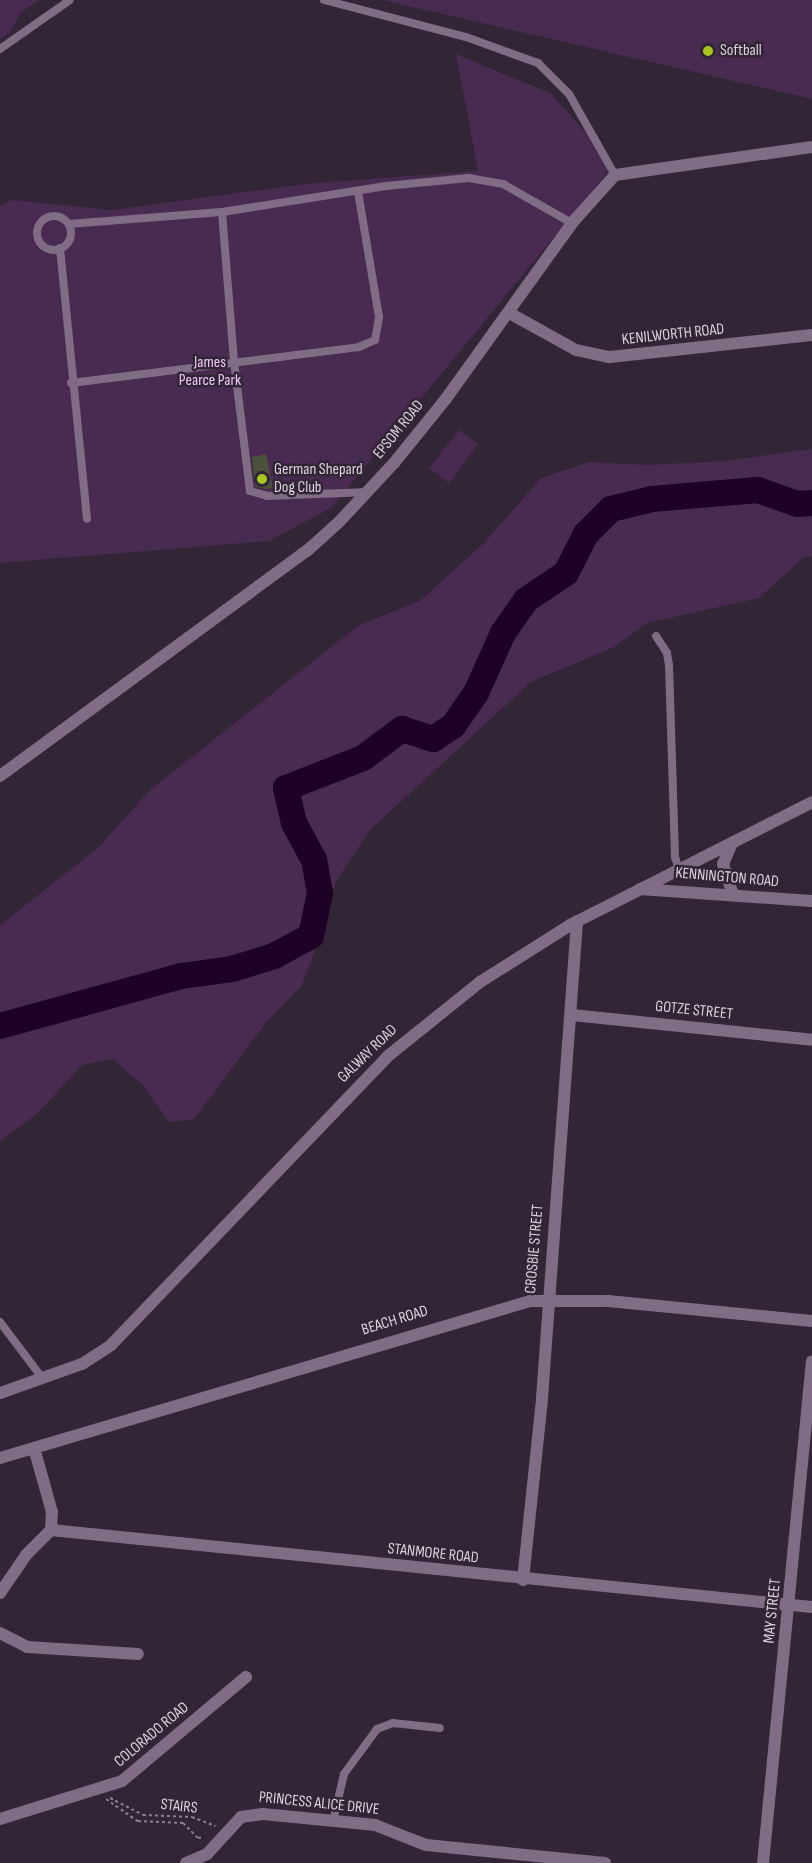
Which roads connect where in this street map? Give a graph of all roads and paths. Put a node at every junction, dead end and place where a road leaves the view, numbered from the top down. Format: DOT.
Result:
graph roads {
  1 [pos="70,0"];
  2 [pos="324,0"];
  3 [pos="0,49"];
  4 [pos="812,147"];
  5 [pos="615,175"];
  6 [pos="358,192"];
  7 [pos="222,212"];
  8 [pos="572,223"];
  9 [pos="69,224"];
  10 [pos="60,248"];
  11 [pos="511,314"];
  12 [pos="812,335"];
  13 [pos="234,362"];
  14 [pos="71,383"];
  15 [pos="368,492"];
  16 [pos="87,519"];
  17 [pos="656,636"];
  18 [pos="0,776"];
  19 [pos="812,802"];
  20 [pos="733,842"];
  21 [pos="679,870"];
  22 [pos="640,889"];
  23 [pos="733,895"];
  24 [pos="812,902"];
  25 [pos="577,921"];
  26 [pos="572,1015"];
  27 [pos="812,1040"];
  28 [pos="547,1299"];
  29 [pos="812,1321"];
  30 [pos="0,1322"];
  31 [pos="812,1361"];
  32 [pos="44,1378"];
  33 [pos="0,1393"];
  34 [pos="34,1448"];
  35 [pos="0,1458"];
  36 [pos="51,1530"];
  37 [pos="523,1580"];
  38 [pos="0,1593"];
  39 [pos="791,1605"];
  40 [pos="812,1607"];
  41 [pos="0,1634"];
  42 [pos="138,1654"];
  43 [pos="246,1677"];
  44 [pos="440,1728"];
  45 [pos="96,1791"];
  46 [pos="0,1819"];
  47 [pos="333,1821"];
  48 [pos="224,1833"];
  49 [pos="186,1863"];
  50 [pos="605,1863"];
  51 [pos="763,1863"];
  1 -- 3 [label="lane"];
  2 -- 5 [label="lane"];
  4 -- 5 [label="street"];
  5 -- 8 [label="street, EPSOM ROAD"];
  6 -- 7 [label="lane"];
  6 -- 8 [label="lane"];
  6 -- 13 [label="lane"];
  7 -- 9 [label="lane"];
  7 -- 13 [label="lane"];
  8 -- 11 [label="street, EPSOM ROAD"];
  9 -- 10 [label="lane"];
  9 -- 10 [label="lane"];
  10 -- 14 [label="lane"];
  11 -- 12 [label="street, KENILWORTH ROAD"];
  11 -- 15 [label="street, EPSOM ROAD"];
  13 -- 14 [label="lane"];
  13 -- 15 [label="lane"];
  14 -- 16 [label="lane"];
  15 -- 18 [label="street, EPSOM ROAD"];
  17 -- 21 [label="lane"];
  19 -- 20 [label="street, GALWAY ROAD"];
  20 -- 21 [label="street, GALWAY ROAD"];
  20 -- 23 [label="street"];
  21 -- 22 [label="street, GALWAY ROAD"];
  22 -- 23 [label="street, KENNINGTON ROAD"];
  22 -- 25 [label="street, GALWAY ROAD"];
  23 -- 24 [label="street, KENNINGTON ROAD"];
  25 -- 26 [label="street, CROSBIE STREET"];
  25 -- 32 [label="street, GALWAY ROAD"];
  26 -- 27 [label="street, GOTZE STREET"];
  26 -- 28 [label="street, CROSBIE STREET"];
  28 -- 29 [label="street, BEACH ROAD"];
  28 -- 34 [label="street, BEACH ROAD"];
  28 -- 37 [label="street, CROSBIE STREET"];
  30 -- 32 [label="lane"];
  31 -- 39 [label="street, MAY STREET"];
  32 -- 33 [label="street, GALWAY ROAD"];
  34 -- 35 [label="street, BEACH ROAD"];
  34 -- 36 [label="street"];
  36 -- 37 [label="street, STANMORE ROAD"];
  36 -- 38 [label="street"];
  37 -- 39 [label="street, STANMORE ROAD"];
  39 -- 40 [label="street, STANMORE ROAD"];
  39 -- 51 [label="street, MAY STREET"];
  41 -- 42 [label="street"];
  43 -- 45 [label="street, COLORADO ROAD"];
  44 -- 47 [label="lane"];
  45 -- 46 [label="street, COLORADO ROAD"];
  45 -- 48 [label="path, STAIRS"];
  45 -- 48 [label="path"];
  47 -- 48 [label="street, PRINCESS ALICE DRIVE"];
  47 -- 50 [label="street, PRINCESS ALICE DRIVE"];
  48 -- 49 [label="street, PRINCESS ALICE DRIVE"];
}
